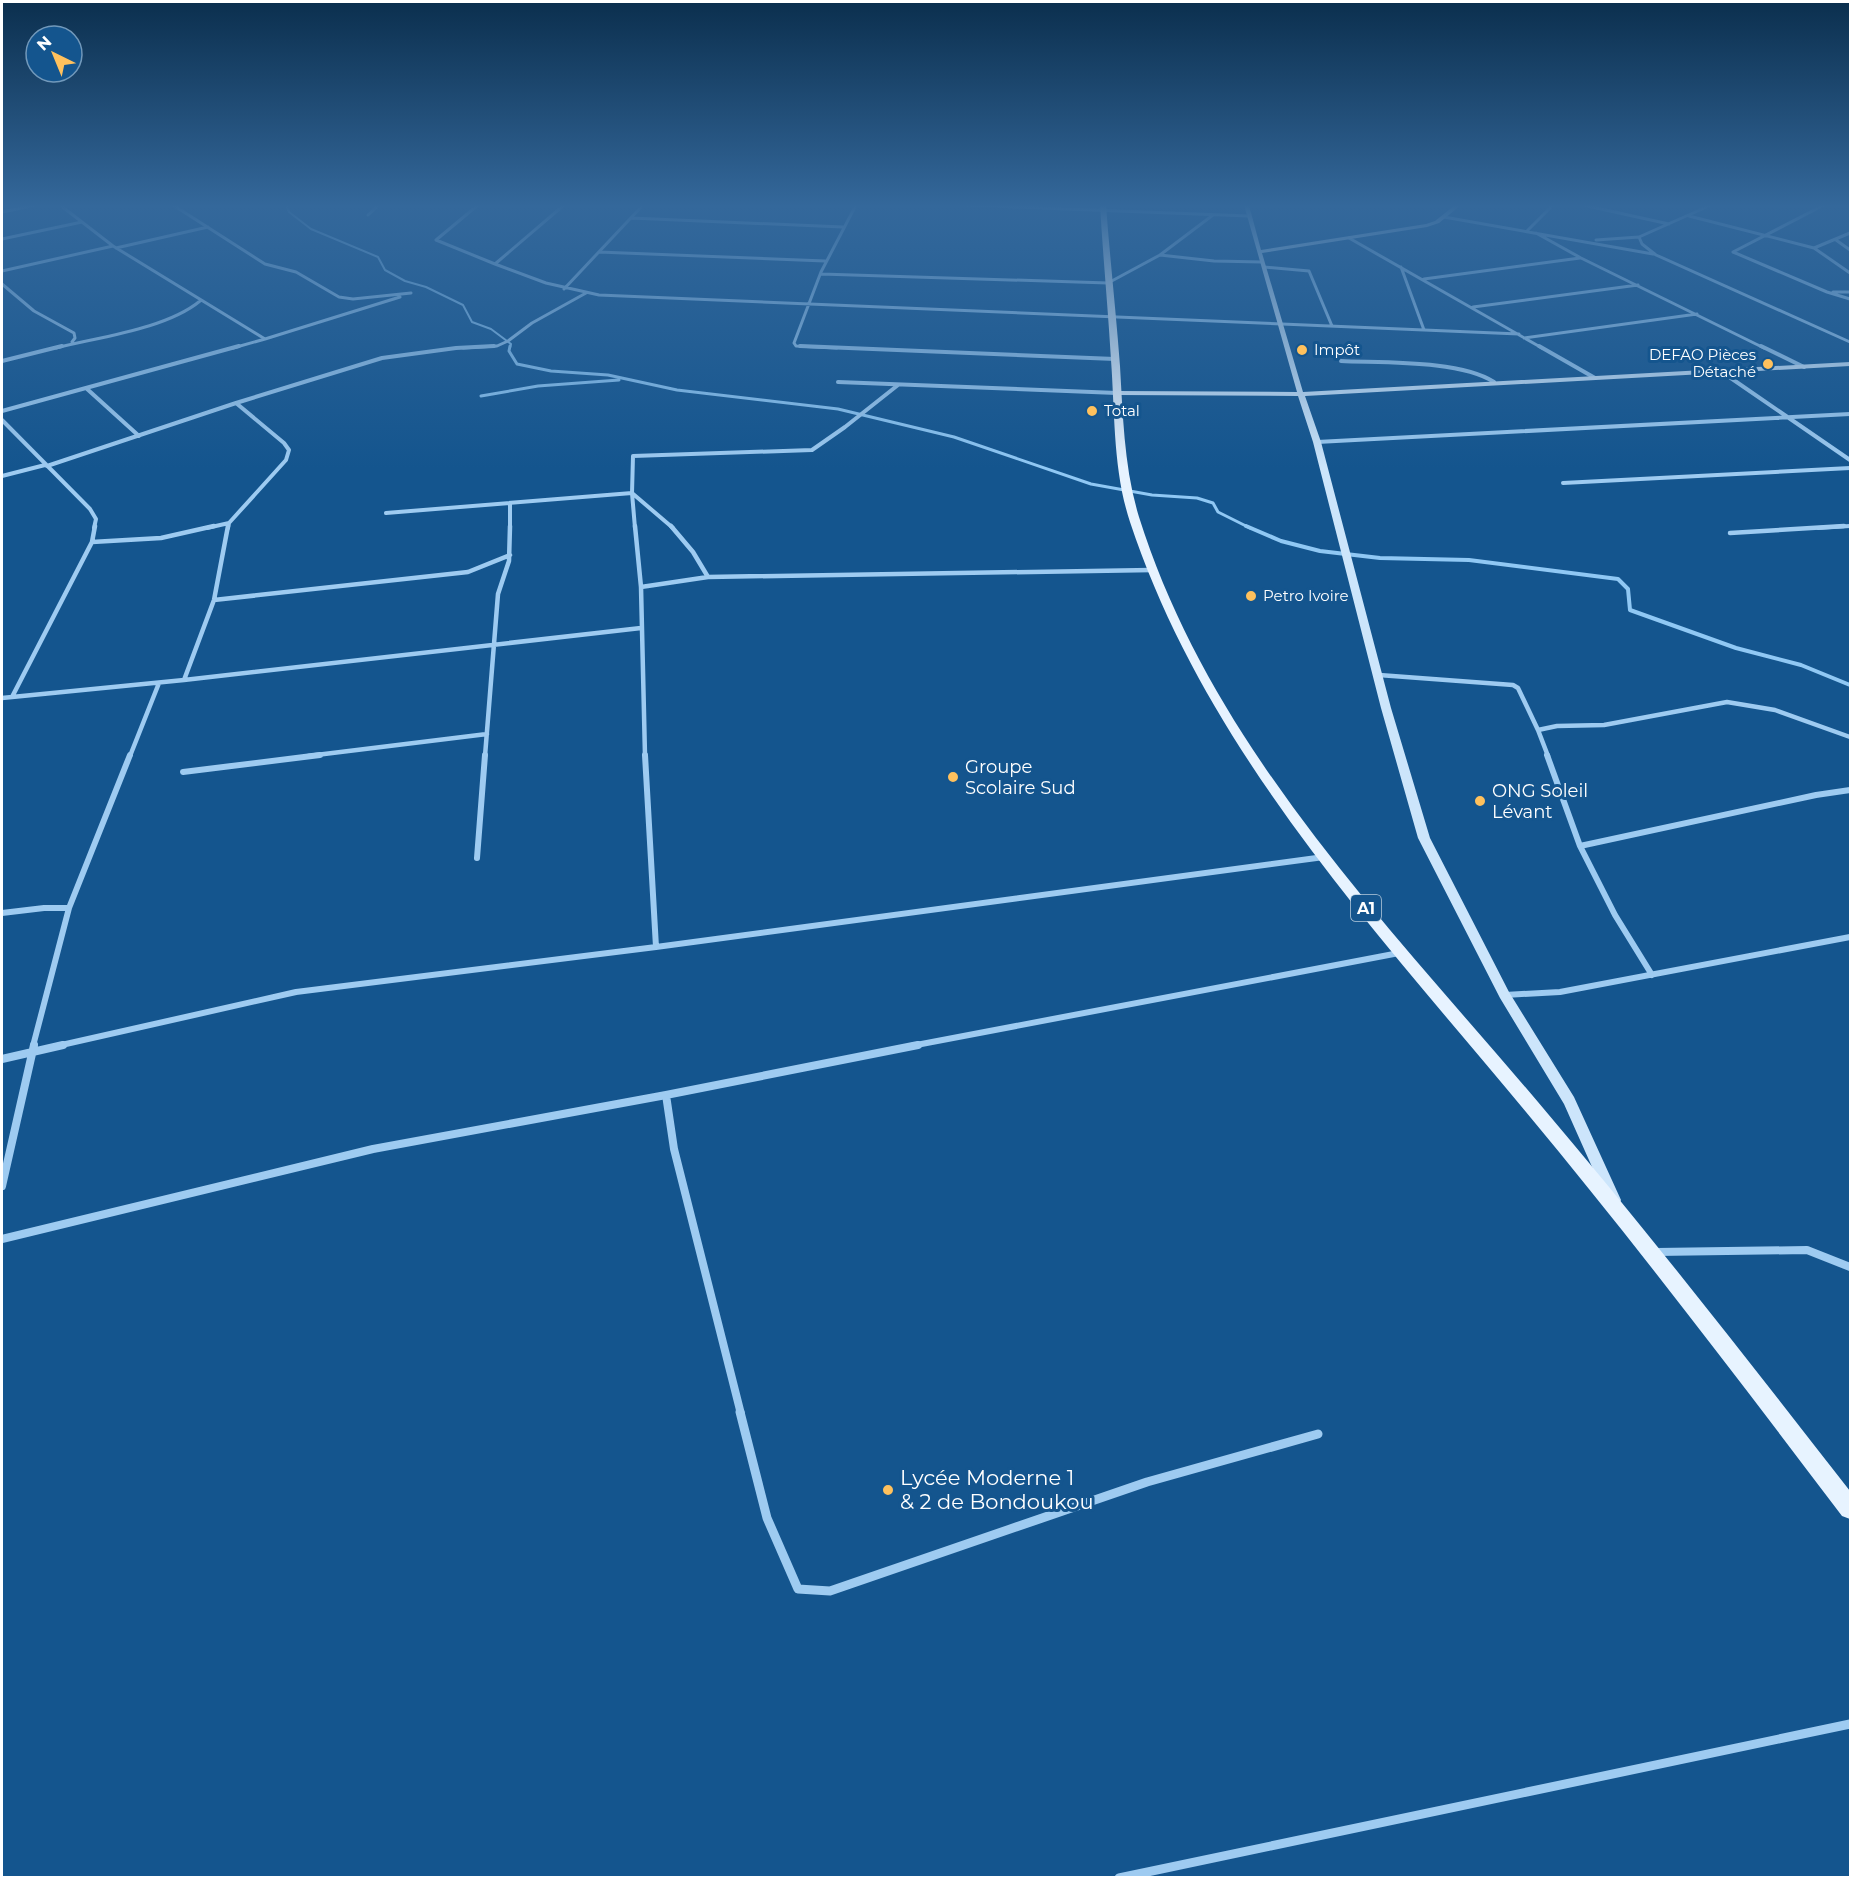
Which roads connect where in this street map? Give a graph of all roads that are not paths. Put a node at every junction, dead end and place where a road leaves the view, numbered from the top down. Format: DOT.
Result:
graph roads {
  1 [pos="12,293"];
  2 [pos="187,293"];
  3 [pos="332,293"];
  4 [pos="586,293"];
  5 [pos="811,293"];
  6 [pos="1109,293"];
  7 [pos="1272,293"];
  8 [pos="1318,293"];
  9 [pos="1410,293"];
  10 [pos="1446,293"];
  11 [pos="1581,293"];
  12 [pos="1655,293"];
  13 [pos="1740,293"];
  14 [pos="1829,293"];
  15 [pos="1851,299"];
  16 [pos="200,301"];
  17 [pos="805,305"];
  18 [pos="1473,307"];
  19 [pos="1698,314"];
  20 [pos="1111,317"];
  21 [pos="1281,325"];
  22 [pos="1332,326"];
  23 [pos="1424,330"];
  24 [pos="1519,334"];
  25 [pos="1524,338"];
  26 [pos="265,339"];
  27 [pos="72,342"];
  28 [pos="1851,342"];
  29 [pos="1115,359"];
  30 [pos="2,361"];
  31 [pos="1341,361"];
  32 [pos="1851,364"];
  33 [pos="1804,367"];
  34 [pos="1722,372"];
  35 [pos="1595,378"];
  36 [pos="838,382"];
  37 [pos="1494,382"];
  38 [pos="898,385"];
  39 [pos="86,388"];
  40 [pos="1117,393"];
  41 [pos="1300,394"];
  42 [pos="236,403"];
  43 [pos="2,411"];
  44 [pos="1851,414"];
  45 [pos="1790,418"];
  46 [pos="2,420"];
  47 [pos="139,436"];
  48 [pos="1317,442"];
  49 [pos="1851,460"];
  50 [pos="46,465"];
  51 [pos="1851,468"];
  52 [pos="2,476"];
  53 [pos="1563,483"];
  54 [pos="632,493"];
  55 [pos="510,503"];
  56 [pos="386,513"];
  57 [pos="229,523"];
  58 [pos="1851,526"];
  59 [pos="1730,533"];
  60 [pos="92,542"];
  61 [pos="510,555"];
  62 [pos="1152,570"];
  63 [pos="708,577"];
  64 [pos="640,587"];
  65 [pos="214,600"];
  66 [pos="641,628"];
  67 [pos="495,645"];
  68 [pos="1379,675"];
  69 [pos="184,680"];
  70 [pos="159,683"];
  71 [pos="12,697"];
  72 [pos="2,698"];
  73 [pos="1538,730"];
  74 [pos="487,734"];
  75 [pos="1851,737"];
  76 [pos="183,772"];
  77 [pos="1851,790"];
  78 [pos="1580,846"];
  79 [pos="1324,857"];
  80 [pos="477,858"];
  81 [pos="69,908"];
  82 [pos="2,913"];
  83 [pos="1851,937"];
  84 [pos="656,947"];
  85 [pos="1403,952"];
  86 [pos="1652,975"];
  87 [pos="1504,995"];
  88 [pos="32,1052"];
  89 [pos="2,1059"];
  90 [pos="666,1095"];
  91 [pos="2,1186"];
  92 [pos="1619,1211"];
  93 [pos="2,1239"];
  94 [pos="1653,1252"];
  95 [pos="1851,1267"];
  96 [pos="1318,1434"];
  97 [pos="1851,1508"];
  98 [pos="1851,1724"];
  99 [pos="1119,1878"];
  1 -- 27 [label="street"];
  2 -- 16 [label="street"];
  3 -- 26 [label="street"];
  4 -- 17 [label="street"];
  4 -- 42 [label="street"];
  5 -- 17 [label="street"];
  6 -- 20 [label="main road, A1"];
  7 -- 21 [label="street"];
  8 -- 22 [label="street"];
  9 -- 23 [label="street"];
  10 -- 18 [label="street"];
  11 -- 18 [label="street"];
  12 -- 19 [label="street"];
  13 -- 28 [label="street"];
  14 -- 15 [label="street"];
  16 -- 26 [label="street"];
  16 -- 27 [label="street"];
  17 -- 20 [label="street"];
  17 -- 29 [label="street"];
  18 -- 24 [label="street"];
  19 -- 25 [label="street"];
  19 -- 33 [label="street"];
  20 -- 21 [label="street"];
  20 -- 29 [label="main road, A1"];
  21 -- 22 [label="street"];
  21 -- 41 [label="street"];
  22 -- 23 [label="street"];
  23 -- 24 [label="street"];
  24 -- 25 [label="street"];
  25 -- 35 [label="street"];
  26 -- 39 [label="street"];
  27 -- 30 [label="street"];
  29 -- 40 [label="main road, A1"];
  31 -- 37 [label="street"];
  32 -- 33 [label="street"];
  33 -- 34 [label="street"];
  34 -- 35 [label="street"];
  34 -- 45 [label="street"];
  35 -- 37 [label="street"];
  36 -- 38 [label="street"];
  37 -- 41 [label="street"];
  38 -- 40 [label="street"];
  38 -- 54 [label="street"];
  39 -- 43 [label="street"];
  39 -- 47 [label="street"];
  40 -- 41 [label="street"];
  40 -- 62 [label="main road, A1"];
  41 -- 48 [label="street"];
  42 -- 47 [label="street"];
  42 -- 57 [label="street"];
  44 -- 45 [label="street"];
  45 -- 48 [label="street"];
  45 -- 49 [label="street"];
  46 -- 50 [label="street"];
  47 -- 50 [label="street"];
  48 -- 68 [label="street"];
  50 -- 52 [label="street"];
  50 -- 60 [label="street"];
  51 -- 53 [label="street"];
  54 -- 55 [label="street"];
  54 -- 63 [label="street"];
  54 -- 64 [label="street"];
  55 -- 56 [label="street"];
  55 -- 61 [label="street"];
  57 -- 60 [label="street"];
  57 -- 65 [label="street"];
  58 -- 59 [label="street"];
  60 -- 71 [label="street"];
  61 -- 65 [label="street"];
  61 -- 67 [label="street"];
  62 -- 63 [label="street"];
  62 -- 79 [label="main road, A1"];
  63 -- 64 [label="street"];
  64 -- 66 [label="street"];
  65 -- 69 [label="street"];
  66 -- 67 [label="street"];
  66 -- 84 [label="street"];
  67 -- 69 [label="street"];
  67 -- 74 [label="street"];
  68 -- 73 [label="street"];
  68 -- 87 [label="street"];
  69 -- 70 [label="street"];
  70 -- 71 [label="street"];
  70 -- 81 [label="street"];
  71 -- 72 [label="street"];
  73 -- 75 [label="street"];
  73 -- 78 [label="street"];
  74 -- 76 [label="street"];
  74 -- 80 [label="street"];
  77 -- 78 [label="street"];
  78 -- 86 [label="street"];
  79 -- 84 [label="street"];
  79 -- 85 [label="main road, A1"];
  81 -- 82 [label="street"];
  81 -- 88 [label="street"];
  83 -- 86 [label="street"];
  84 -- 88 [label="street"];
  85 -- 90 [label="street"];
  85 -- 92 [label="main road, A1"];
  86 -- 87 [label="street"];
  87 -- 92 [label="street"];
  88 -- 89 [label="street"];
  88 -- 91 [label="street"];
  90 -- 93 [label="street"];
  90 -- 96 [label="street"];
  92 -- 94 [label="main road, A1"];
  94 -- 95 [label="street"];
  94 -- 97 [label="main road, A1"];
  98 -- 99 [label="street"];
}
